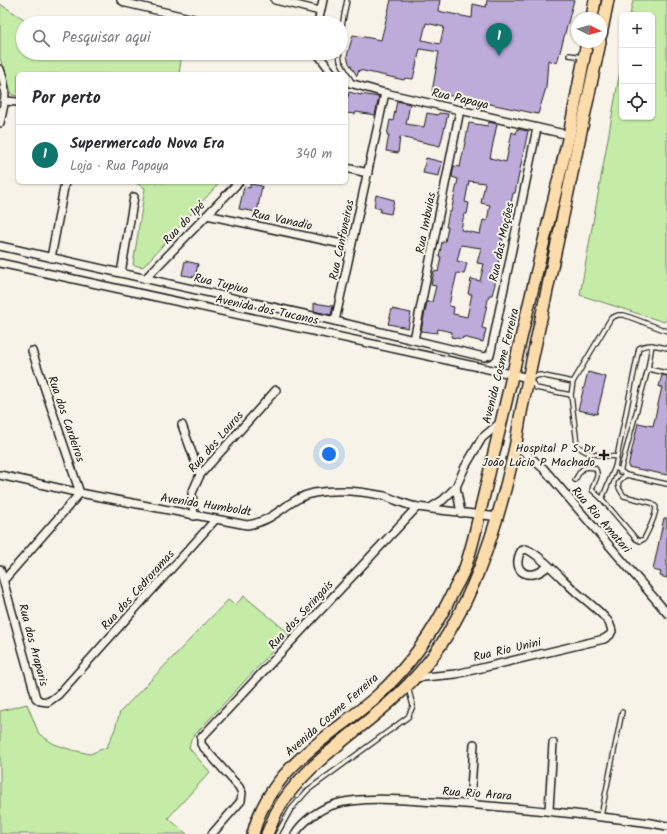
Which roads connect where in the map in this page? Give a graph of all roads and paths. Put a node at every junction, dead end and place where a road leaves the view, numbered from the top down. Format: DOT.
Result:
graph roads {
  1 [pos="121,0"];
  2 [pos="275,0"];
  3 [pos="323,0"];
  4 [pos="347,0"];
  5 [pos="596,0"];
  6 [pos="608,0"];
  7 [pos="320,11"];
  8 [pos="593,12"];
  9 [pos="606,12"];
  10 [pos="181,16"];
  11 [pos="319,16"];
  12 [pos="344,16"];
  13 [pos="586,48"];
  14 [pos="599,48"];
  15 [pos="569,56"];
  16 [pos="584,58"];
  17 [pos="322,60"];
  18 [pos="340,60"];
  19 [pos="0,69"];
  20 [pos="331,72"];
  21 [pos="346,72"];
  22 [pos="348,75"];
  23 [pos="348,83"];
  24 [pos="354,85"];
  25 [pos="384,93"];
  26 [pos="5,101"];
  27 [pos="16,102"];
  28 [pos="460,110"];
  29 [pos="0,123"];
  30 [pos="537,128"];
  31 [pos="569,135"];
  32 [pos="348,168"];
  33 [pos="368,173"];
  34 [pos="65,184"];
  35 [pos="237,184"];
  36 [pos="134,197"];
  37 [pos="207,215"];
  38 [pos="0,246"];
  39 [pos="351,246"];
  40 [pos="50,258"];
  41 [pos="0,263"];
  42 [pos="121,273"];
  43 [pos="145,279"];
  44 [pos="335,321"];
  45 [pos="667,331"];
  46 [pos="414,340"];
  47 [pos="652,345"];
  48 [pos="667,348"];
  49 [pos="32,351"];
  50 [pos="484,357"];
  51 [pos="648,368"];
  52 [pos="667,373"];
  53 [pos="513,374"];
  54 [pos="529,378"];
  55 [pos="573,382"];
  56 [pos="276,390"];
  57 [pos="570,396"];
  58 [pos="501,422"];
  59 [pos="182,425"];
  60 [pos="515,444"];
  61 [pos="617,457"];
  62 [pos="615,466"];
  63 [pos="620,472"];
  64 [pos="0,475"];
  65 [pos="626,475"];
  66 [pos="200,476"];
  67 [pos="575,480"];
  68 [pos="667,484"];
  69 [pos="456,487"];
  70 [pos="80,493"];
  71 [pos="602,499"];
  72 [pos="417,507"];
  73 [pos="430,508"];
  74 [pos="461,513"];
  75 [pos="479,514"];
  76 [pos="194,516"];
  77 [pos="497,517"];
  78 [pos="215,520"];
  79 [pos="548,566"];
  80 [pos="0,569"];
  81 [pos="4,580"];
  82 [pos="667,613"];
  83 [pos="76,674"];
  84 [pos="411,681"];
  85 [pos="622,712"];
  86 [pos="553,743"];
  87 [pos="474,744"];
  88 [pos="470,804"];
  89 [pos="549,810"];
  90 [pos="601,816"];
  91 [pos="667,826"];
  92 [pos="212,834"];
  93 [pos="253,834"];
  94 [pos="268,834"];
  95 [pos="277,834"];
  96 [pos="295,834"];
  1 -- 10 [label="street"];
  2 -- 7 [label="street"];
  3 -- 7 [label="street"];
  4 -- 12 [label="lane"];
  5 -- 8 [label="main road"];
  6 -- 9 [label="main road"];
  7 -- 11 [label="street"];
  13 -- 16 [label="main road, Avenida Cosme Ferreira"];
  14 -- 54 [label="main road"];
  15 -- 16 [label="lane"];
  16 -- 31 [label="main road, Avenida Cosme Ferreira"];
  17 -- 20 [label="street"];
  18 -- 21 [label="lane"];
  19 -- 26 [label="street"];
  22 -- 24 [label="lane"];
  23 -- 24 [label="street, Rua Papaya"];
  24 -- 25 [label="street, Rua Papaya"];
  25 -- 28 [label="street, Rua Papaya"];
  25 -- 33 [label="street, Rua Canfoneiras"];
  26 -- 27 [label="street"];
  26 -- 29 [label="street"];
  28 -- 30 [label="street, Rua Papaya"];
  28 -- 46 [label="street, Rua Imbuias"];
  30 -- 31 [label="street, Rua Papaya"];
  30 -- 50 [label="street, Rua das Moções"];
  31 -- 53 [label="main road, Avenida Cosme Ferreira"];
  32 -- 33 [label="street"];
  33 -- 39 [label="street, Rua Canfoneiras"];
  34 -- 40 [label="street"];
  35 -- 37 [label="street, Rua do Ipé"];
  36 -- 42 [label="street"];
  37 -- 39 [label="street, Rua Vanadio"];
  37 -- 43 [label="street, Rua do Ipé"];
  38 -- 40 [label="street, Rua Tupiua"];
  39 -- 44 [label="street, Rua Canfoneiras"];
  40 -- 42 [label="street, Rua Tupiua"];
  41 -- 53 [label="street, Avenida dos Tucanos"];
  42 -- 43 [label="street, Rua Tupiua"];
  43 -- 44 [label="street, Rua Tupiua"];
  44 -- 46 [label="street, Rua Tupiua"];
  45 -- 55 [label="lane"];
  46 -- 50 [label="street, Rua Tupiua"];
  47 -- 48 [label="lane"];
  47 -- 51 [label="lane"];
  47 -- 61 [label="lane"];
  49 -- 70 [label="street, Rua dos Cardeiros"];
  51 -- 52 [label="lane"];
  51 -- 63 [label="lane"];
  53 -- 54 [label="street, Avenida dos Tucanos"];
  53 -- 58 [label="main road, Avenida Cosme Ferreira"];
  54 -- 55 [label="lane"];
  54 -- 57 [label="lane"];
  54 -- 60 [label="main road"];
  55 -- 57 [label="lane"];
  56 -- 66 [label="street, Rua dos Louros"];
  57 -- 61 [label="lane"];
  58 -- 69 [label="street"];
  58 -- 75 [label="main road, Avenida Cosme Ferreira"];
  59 -- 66 [label="street"];
  60 -- 77 [label="main road"];
  60 -- 82 [label="street, Rua Rio Amatari"];
  61 -- 62 [label="lane"];
  62 -- 63 [label="lane"];
  62 -- 71 [label="lane"];
  63 -- 65 [label="lane"];
  64 -- 70 [label="street, Avenida Humboldt"];
  65 -- 68 [label="lane"];
  65 -- 71 [label="lane"];
  66 -- 76 [label="street, Rua dos Louros"];
  67 -- 71 [label="lane"];
  69 -- 73 [label="street"];
  69 -- 74 [label="street"];
  70 -- 76 [label="street, Avenida Humboldt"];
  70 -- 81 [label="street"];
  72 -- 73 [label="street, Avenida Humboldt"];
  72 -- 78 [label="street, Avenida Humboldt"];
  72 -- 92 [label="street, Rua dos Seringais"];
  73 -- 74 [label="street, Avenida Humboldt"];
  74 -- 75 [label="street, Avenida Humboldt"];
  75 -- 77 [label="street, Avenida Humboldt"];
  75 -- 93 [label="main road, Avenida Cosme Ferreira"];
  76 -- 78 [label="street, Avenida Humboldt"];
  77 -- 84 [label="main road"];
  78 -- 83 [label="street, Rua dos Cedroramas"];
  79 -- 84 [label="street, Rua Rio Unini"];
  80 -- 81 [label="street, Rua dos Araparis"];
  81 -- 83 [label="street, Rua dos Araparis"];
  84 -- 94 [label="main road"];
  84 -- 95 [label="lane"];
  85 -- 90 [label="lane"];
  86 -- 89 [label="street"];
  87 -- 88 [label="street"];
  88 -- 89 [label="street, Rua Rio Arara"];
  88 -- 96 [label="street, Rua Rio Arara"];
  89 -- 90 [label="street, Rua Rio Arara"];
  90 -- 91 [label="street, Rua Rio Arara"];
}
